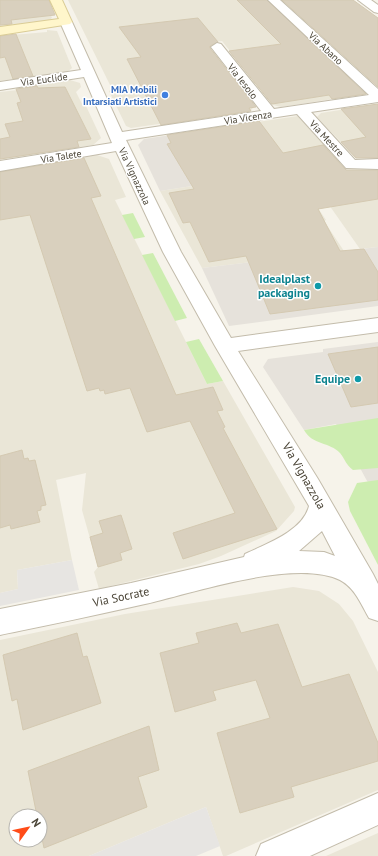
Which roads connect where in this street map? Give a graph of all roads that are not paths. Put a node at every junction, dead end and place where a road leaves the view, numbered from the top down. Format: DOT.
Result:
graph roads {
  1 [pos="56,0"];
  2 [pos="274,0"];
  3 [pos="364,0"];
  4 [pos="378,10"];
  5 [pos="66,22"];
  6 [pos="0,31"];
  7 [pos="217,47"];
  8 [pos="88,73"];
  9 [pos="0,86"];
  10 [pos="378,97"];
  11 [pos="300,109"];
  12 [pos="270,114"];
  13 [pos="119,142"];
  14 [pos="378,164"];
  15 [pos="0,166"];
  16 [pos="378,325"];
  17 [pos="225,346"];
  18 [pos="321,505"];
  19 [pos="242,568"];
  20 [pos="364,582"];
  21 [pos="378,609"];
  22 [pos="0,622"];
  23 [pos="378,809"];
  24 [pos="273,856"];
  1 -- 5 [label="street, Via Vignazzola"];
  2 -- 10 [label="street, Via Abano"];
  3 -- 4 [label="street"];
  5 -- 6 [label="street"];
  5 -- 8 [label="street, Via Vignazzola"];
  7 -- 12 [label="street, Via Iesolo"];
  8 -- 9 [label="street, Via Euclide"];
  8 -- 13 [label="street, Via Vignazzola"];
  10 -- 11 [label="street, Via Vicenza"];
  11 -- 12 [label="street, Via Vicenza"];
  11 -- 14 [label="street, Via Mestre"];
  12 -- 13 [label="street, Via Vicenza"];
  13 -- 15 [label="street, Via Talete"];
  13 -- 17 [label="street, Via Vignazzola"];
  16 -- 17 [label="street"];
  17 -- 18 [label="street, Via Vignazzola"];
  18 -- 19 [label="street, Via Socrate"];
  18 -- 20 [label="street, Via Vignazzola"];
  19 -- 20 [label="street, Via Socrate"];
  19 -- 22 [label="street, Via Socrate"];
  20 -- 21 [label="street, Via Vignazzola"];
  23 -- 24 [label="street"];
}
